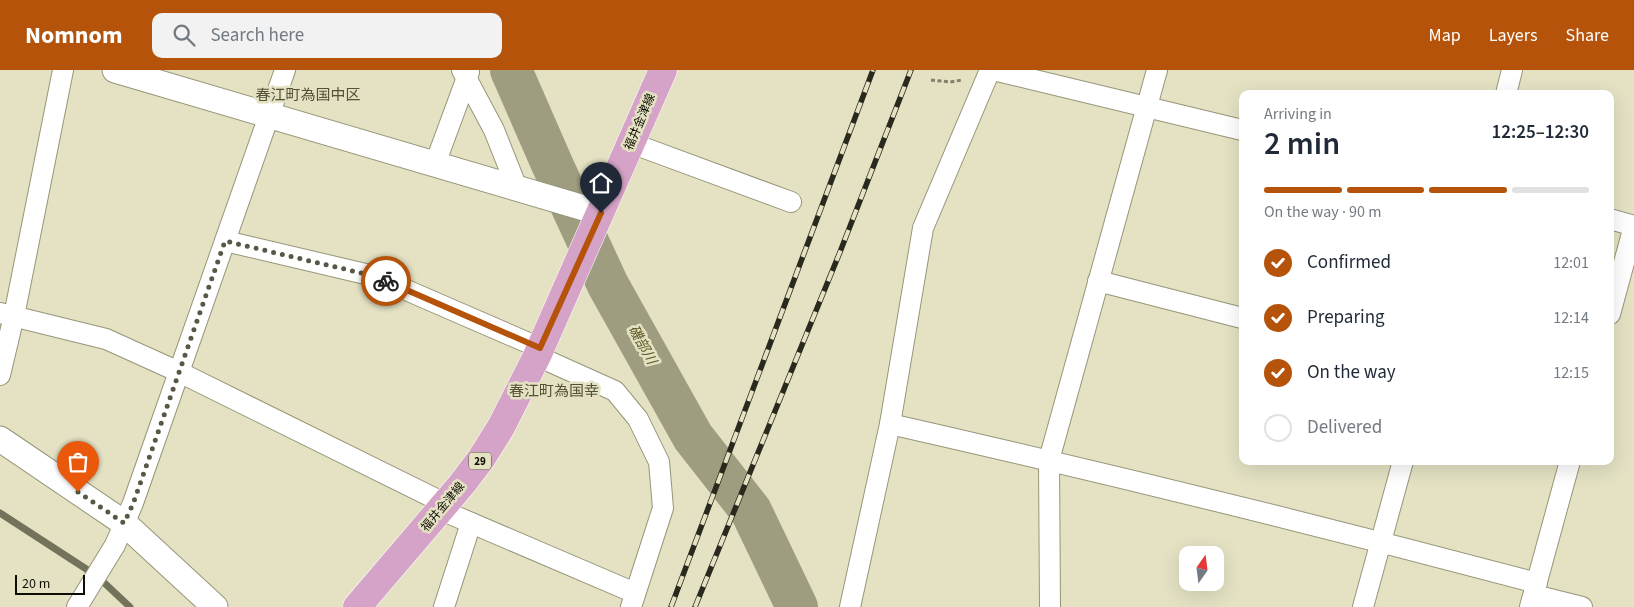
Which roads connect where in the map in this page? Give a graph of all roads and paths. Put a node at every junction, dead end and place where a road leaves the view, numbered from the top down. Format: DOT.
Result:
graph roads {
  1 [pos="63,70"];
  2 [pos="115,70"];
  3 [pos="285,70"];
  4 [pos="663,70"];
  5 [pos="992,70"];
  6 [pos="1157,70"];
  7 [pos="1512,70"];
  8 [pos="466,73"];
  9 [pos="966,79"];
  10 [pos="931,80"];
  11 [pos="1507,90"];
  12 [pos="1146,107"];
  13 [pos="270,115"];
  14 [pos="1239,129"];
  15 [pos="631,143"];
  16 [pos="434,164"];
  17 [pos="521,189"];
  18 [pos="791,202"];
  19 [pos="601,213"];
  20 [pos="1614,221"];
  21 [pos="1634,226"];
  22 [pos="225,241"];
  23 [pos="1098,281"];
  24 [pos="1614,299"];
  25 [pos="7,315"];
  26 [pos="1239,317"];
  27 [pos="538,352"];
  28 [pos="179,372"];
  29 [pos="0,375"];
  30 [pos="890,424"];
  31 [pos="0,439"];
  32 [pos="1050,460"];
  33 [pos="1402,465"];
  34 [pos="1569,465"];
  35 [pos="443,507"];
  36 [pos="124,523"];
  37 [pos="470,523"];
  38 [pos="1381,542"];
  39 [pos="1533,595"];
  40 [pos="633,600"];
  41 [pos="76,607"];
  42 [pos="215,607"];
  43 [pos="357,607"];
  44 [pos="444,607"];
  45 [pos="850,607"];
  46 [pos="1050,607"];
  47 [pos="1363,607"];
  48 [pos="1582,607"];
  1 -- 25 [label="street"];
  2 -- 13 [label="street"];
  3 -- 13 [label="street"];
  4 -- 15 [label="main road, 福井金津線 / 29"];
  5 -- 12 [label="street"];
  5 -- 30 [label="street"];
  6 -- 12 [label="street"];
  7 -- 11 [label="street"];
  8 -- 16 [label="street"];
  8 -- 17 [label="street"];
  9 -- 10 [label="path"];
  12 -- 14 [label="street"];
  12 -- 23 [label="street"];
  13 -- 16 [label="street"];
  13 -- 22 [label="street"];
  15 -- 18 [label="street"];
  15 -- 19 [label="main road, 福井金津線 / 29"];
  16 -- 17 [label="street"];
  17 -- 19 [label="street"];
  19 -- 27 [label="main road, 福井金津線 / 29"];
  20 -- 21 [label="street"];
  21 -- 24 [label="street"];
  22 -- 27 [label="street"];
  22 -- 28 [label="street"];
  23 -- 26 [label="street"];
  23 -- 32 [label="street"];
  25 -- 28 [label="street"];
  25 -- 29 [label="street"];
  27 -- 35 [label="main road, 福井金津線 / 29"];
  27 -- 40 [label="street"];
  28 -- 35 [label="street"];
  28 -- 36 [label="street"];
  30 -- 32 [label="street"];
  30 -- 45 [label="street"];
  31 -- 36 [label="street"];
  32 -- 38 [label="street"];
  32 -- 46 [label="street"];
  33 -- 38 [label="street"];
  34 -- 39 [label="street"];
  35 -- 37 [label="street"];
  35 -- 43 [label="main road, 福井金津線 / 29"];
  36 -- 41 [label="street"];
  36 -- 42 [label="street"];
  37 -- 40 [label="street"];
  37 -- 44 [label="street"];
  38 -- 39 [label="street"];
  38 -- 47 [label="street"];
  39 -- 48 [label="street"];
}
